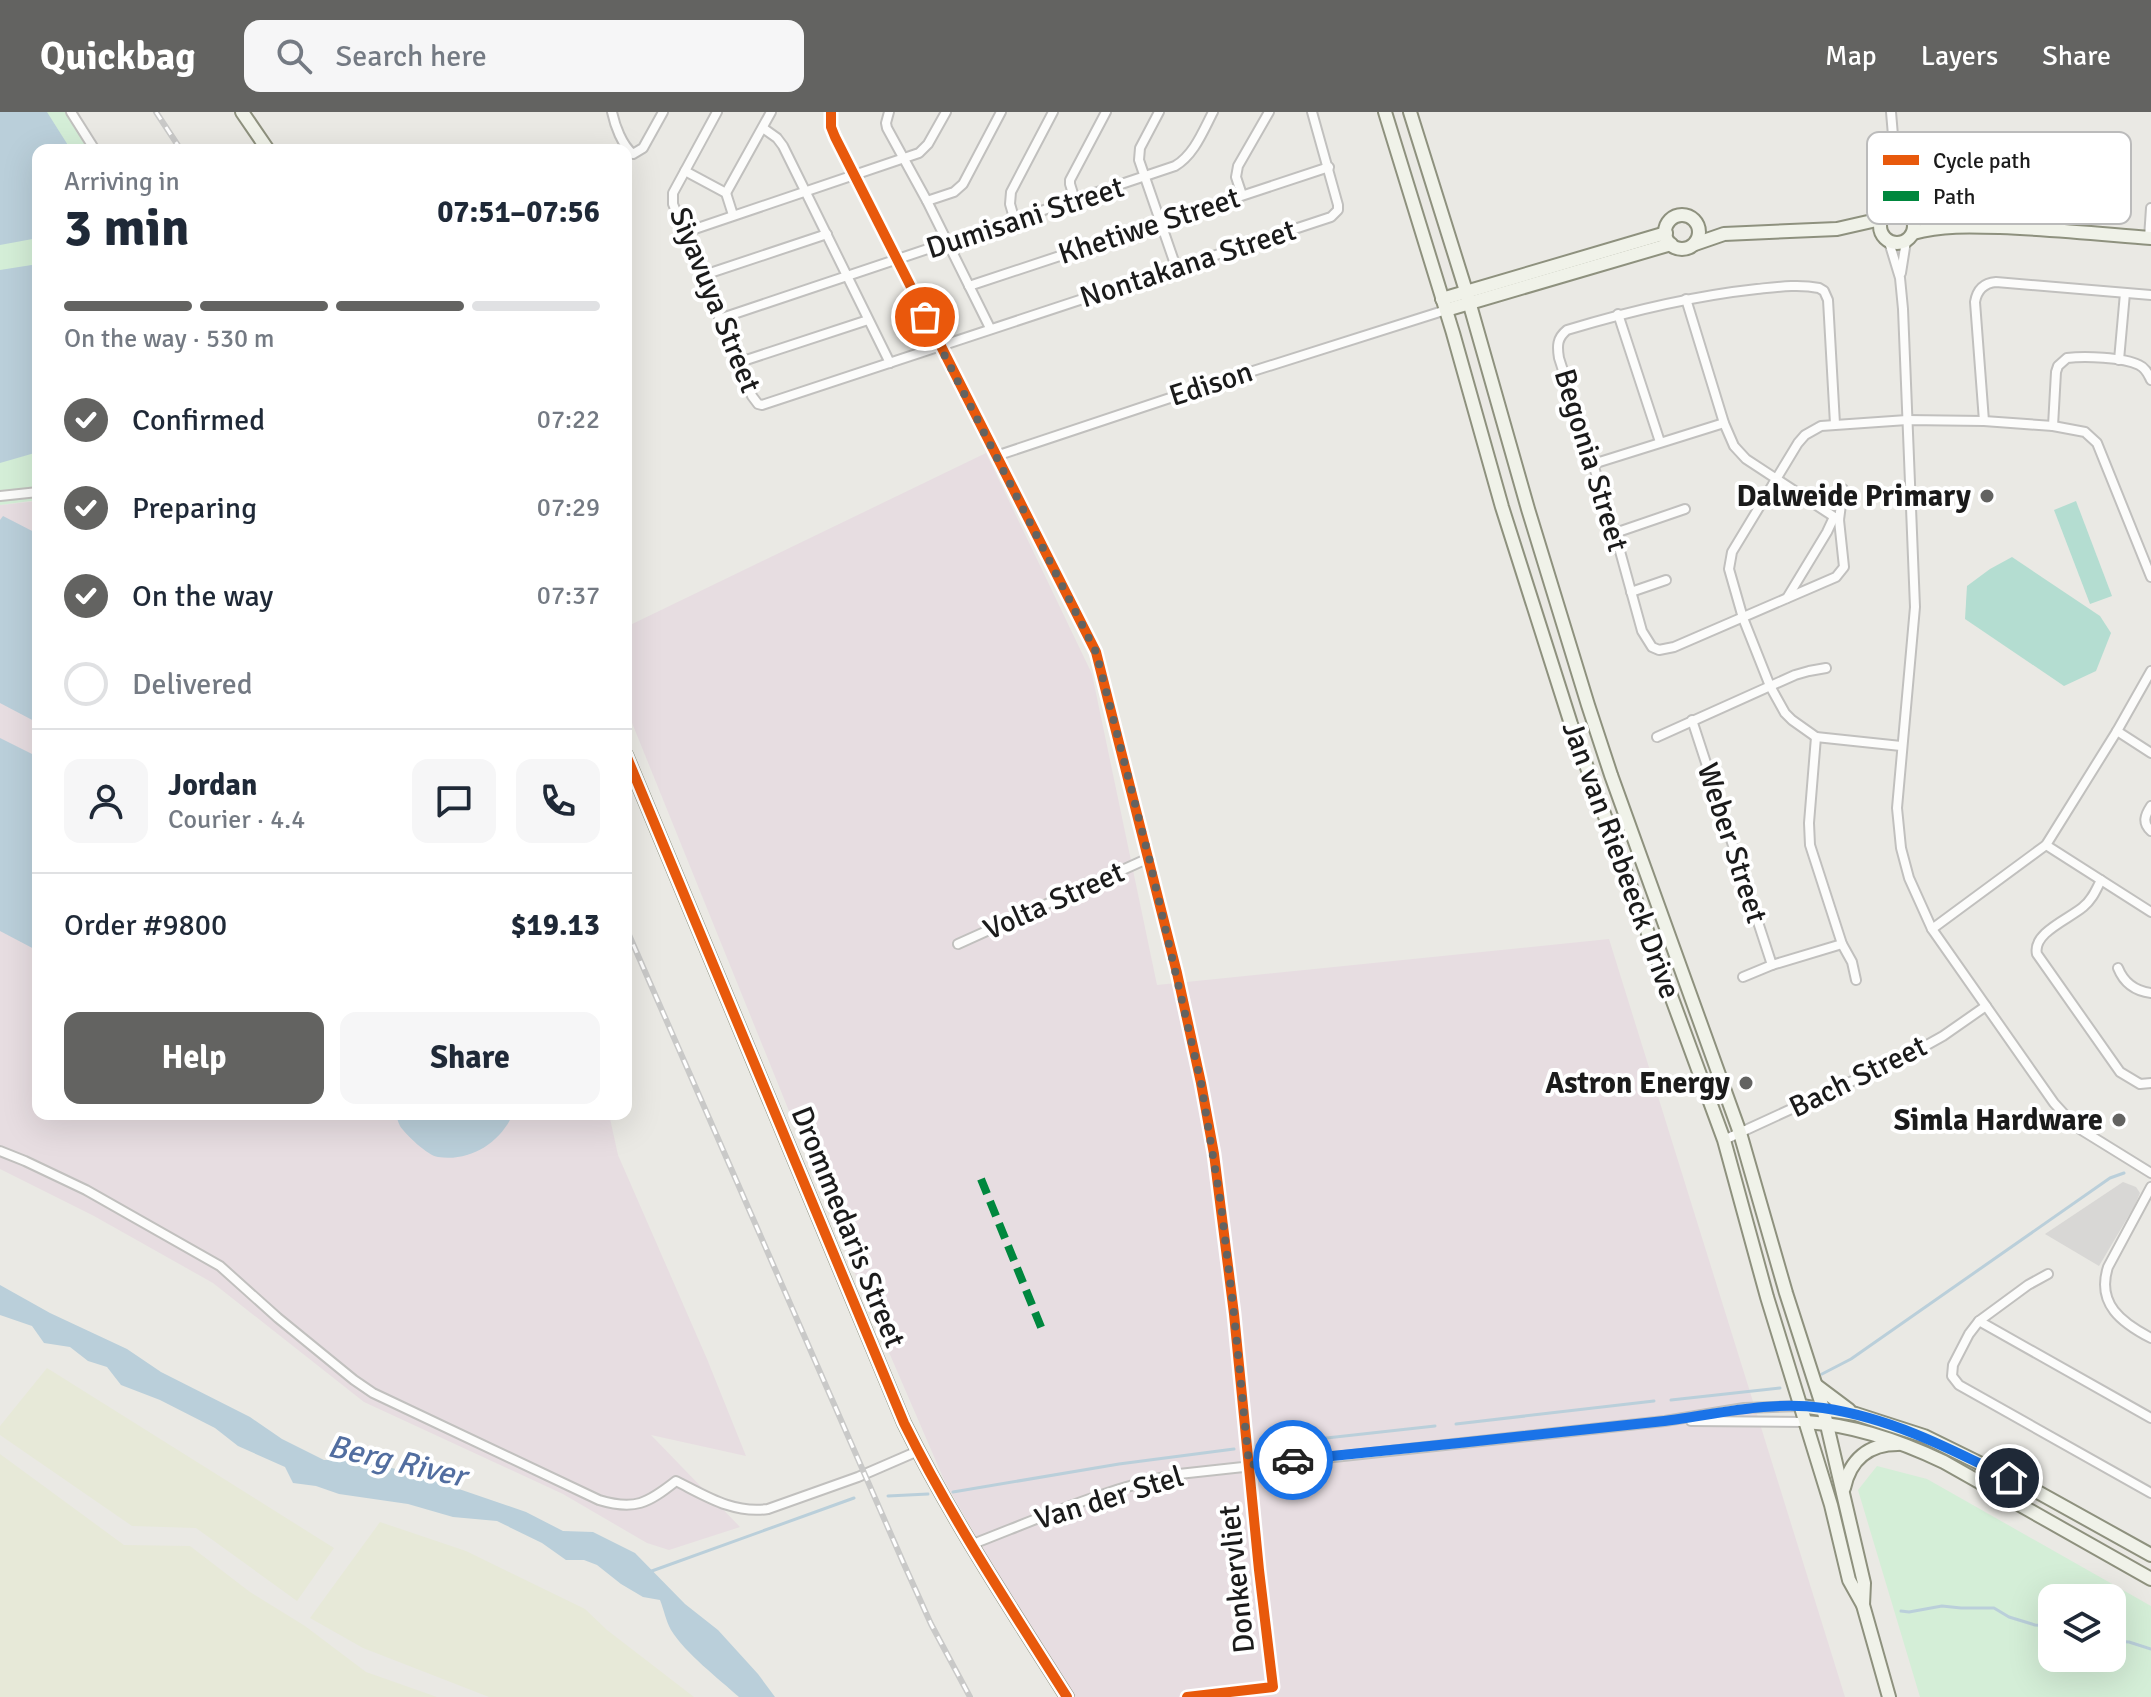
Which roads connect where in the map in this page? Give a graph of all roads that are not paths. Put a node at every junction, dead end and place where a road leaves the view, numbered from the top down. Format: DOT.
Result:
graph roads {
  1 [pos="71,112"];
  2 [pos="242,112"];
  3 [pos="612,112"];
  4 [pos="663,112"];
  5 [pos="717,112"];
  6 [pos="771,112"];
  7 [pos="831,112"];
  8 [pos="889,112"];
  9 [pos="946,112"];
  10 [pos="1001,112"];
  11 [pos="1053,112"];
  12 [pos="1106,112"];
  13 [pos="1213,112"];
  14 [pos="1269,112"];
  15 [pos="1312,112"];
  16 [pos="1385,112"];
  17 [pos="1410,112"];
  18 [pos="1891,112"];
  19 [pos="1156,113"];
  20 [pos="763,128"];
  21 [pos="1893,132"];
  22 [pos="91,144"];
  23 [pos="264,144"];
  24 [pos="625,144"];
  25 [pos="632,153"];
  26 [pos="904,158"];
  27 [pos="1329,167"];
  28 [pos="685,171"];
  29 [pos="855,174"];
  30 [pos="1145,178"];
  31 [pos="806,191"];
  32 [pos="726,193"];
  33 [pos="1242,195"];
  34 [pos="1075,200"];
  35 [pos="927,201"];
  36 [pos="2151,208"];
  37 [pos="733,215"];
  38 [pos="1694,220"];
  39 [pos="1867,220"];
  40 [pos="1015,221"];
  41 [pos="1159,222"];
  42 [pos="1880,224"];
  43 [pos="1914,224"];
  44 [pos="1941,224"];
  45 [pos="1952,226"];
  46 [pos="1837,229"];
  47 [pos="683,233"];
  48 [pos="827,234"];
  49 [pos="1724,234"];
  50 [pos="1910,237"];
  51 [pos="1668,238"];
  52 [pos="1885,238"];
  53 [pos="2150,238"];
  54 [pos="948,244"];
  55 [pos="1695,244"];
  56 [pos="897,260"];
  57 [pos="1176,267"];
  58 [pos="701,276"];
  59 [pos="848,277"];
  60 [pos="1900,278"];
  61 [pos="969,286"];
  62 [pos="2125,293"];
  63 [pos="2151,295"];
  64 [pos="1467,297"];
  65 [pos="1686,299"];
  66 [pos="1444,304"];
  67 [pos="1618,314"];
  68 [pos="719,319"];
  69 [pos="868,320"];
  70 [pos="990,328"];
  71 [pos="939,345"];
  72 [pos="2119,360"];
  73 [pos="737,363"];
  74 [pos="890,363"];
  75 [pos="2151,380"];
  76 [pos="1907,420"];
  77 [pos="1984,421"];
  78 [pos="1724,423"];
  79 [pos="1835,424"];
  80 [pos="2053,426"];
  81 [pos="1660,442"];
  82 [pos="996,456"];
  83 [pos="1593,464"];
  84 [pos="1777,480"];
  85 [pos="1843,489"];
  86 [pos="32,493"];
  87 [pos="0,496"];
  88 [pos="1685,509"];
  89 [pos="1837,519"];
  90 [pos="1615,533"];
  91 [pos="2151,577"];
  92 [pos="1666,580"];
  93 [pos="1631,592"];
  94 [pos="1787,599"];
  95 [pos="1743,618"];
  96 [pos="1826,668"];
  97 [pos="2151,671"];
  98 [pos="1770,686"];
  99 [pos="1692,720"];
  100 [pos="2117,731"];
  101 [pos="1657,737"];
  102 [pos="1816,737"];
  103 [pos="1901,746"];
  104 [pos="2151,753"];
  105 [pos="632,769"];
  106 [pos="2151,806"];
  107 [pos="2151,831"];
  108 [pos="2046,845"];
  109 [pos="1149,858"];
  110 [pos="2101,880"];
  111 [pos="2151,912"];
  112 [pos="1932,929"];
  113 [pos="958,944"];
  114 [pos="1842,944"];
  115 [pos="1772,965"];
  116 [pos="2118,968"];
  117 [pos="1743,977"];
  118 [pos="1856,980"];
  119 [pos="2151,993"];
  120 [pos="1986,1006"];
  121 [pos="2151,1083"];
  122 [pos="1740,1133"];
  123 [pos="1724,1140"];
  124 [pos="0,1151"];
  125 [pos="2151,1173"];
  126 [pos="2151,1187"];
  127 [pos="2048,1274"];
  128 [pos="1979,1321"];
  129 [pos="2151,1338"];
  130 [pos="1817,1386"];
  131 [pos="1801,1406"];
  132 [pos="1823,1408"];
  133 [pos="1856,1414"];
  134 [pos="2151,1418"];
  135 [pos="1678,1419"];
  136 [pos="1806,1422"];
  137 [pos="1827,1423"];
  138 [pos="1905,1444"];
  139 [pos="918,1451"];
  140 [pos="1249,1465"];
  141 [pos="1843,1490"];
  142 [pos="2151,1493"];
  143 [pos="973,1544"];
  144 [pos="2151,1555"];
  145 [pos="2151,1579"];
  146 [pos="1863,1605"];
  147 [pos="1067,1697"];
  148 [pos="1187,1697"];
  149 [pos="1889,1697"];
  1 -- 22 [label="street"];
  2 -- 23 [label="main road"];
  3 -- 24 [label="street"];
  4 -- 25 [label="street"];
  5 -- 28 [label="street, Siyavuya Street"];
  6 -- 20 [label="street"];
  7 -- 29 [label="street, Donkervliet"];
  8 -- 26 [label="street"];
  9 -- 26 [label="street"];
  10 -- 35 [label="street"];
  11 -- 40 [label="street"];
  12 -- 34 [label="street"];
  13 -- 30 [label="street, Dumisani Street"];
  14 -- 33 [label="street"];
  15 -- 27 [label="street, Nontakana Street"];
  16 -- 66 [label="main road, Jan van Riebeeck Drive"];
  17 -- 64 [label="main road, Jan van Riebeeck Drive"];
  18 -- 21 [label="street"];
  19 -- 30 [label="street"];
  20 -- 31 [label="street"];
  20 -- 32 [label="street"];
  26 -- 29 [label="street"];
  26 -- 35 [label="street"];
  27 -- 33 [label="street, Khetiwe Street"];
  27 -- 57 [label="street, Nontakana Street"];
  28 -- 32 [label="street"];
  28 -- 47 [label="street, Siyavuya Street"];
  29 -- 31 [label="street"];
  29 -- 56 [label="street, Donkervliet"];
  30 -- 34 [label="street, Dumisani Street"];
  30 -- 41 [label="street"];
  31 -- 37 [label="street"];
  31 -- 48 [label="street"];
  32 -- 37 [label="street"];
  33 -- 41 [label="street, Khetiwe Street"];
  34 -- 40 [label="street, Dumisani Street"];
  35 -- 54 [label="street"];
  36 -- 53 [label="street"];
  37 -- 47 [label="street"];
  38 -- 49 [label="main road"];
  38 -- 51 [label="main road"];
  38 -- 55 [label="main road"];
  39 -- 46 [label="main road"];
  40 -- 54 [label="street, Dumisani Street"];
  41 -- 57 [label="street"];
  41 -- 61 [label="street, Khetiwe Street"];
  42 -- 52 [label="main road"];
  43 -- 50 [label="main road"];
  44 -- 45 [label="main road"];
  45 -- 50 [label="main road"];
  45 -- 53 [label="main road"];
  46 -- 49 [label="main road"];
  46 -- 52 [label="main road"];
  47 -- 58 [label="street, Siyavuya Street"];
  48 -- 58 [label="street"];
  48 -- 59 [label="street"];
  49 -- 55 [label="main road"];
  50 -- 52 [label="main road"];
  50 -- 60 [label="street"];
  51 -- 55 [label="main road"];
  51 -- 64 [label="main road"];
  52 -- 60 [label="street"];
  54 -- 56 [label="street, Dumisani Street"];
  54 -- 61 [label="street"];
  56 -- 59 [label="street, Dumisani Street"];
  56 -- 71 [label="street, Donkervliet"];
  57 -- 70 [label="street, Nontakana Street"];
  58 -- 68 [label="street, Siyavuya Street"];
  59 -- 68 [label="street, Dumisani Street"];
  59 -- 69 [label="street"];
  60 -- 76 [label="street"];
  61 -- 70 [label="street"];
  62 -- 63 [label="street"];
  62 -- 72 [label="street"];
  62 -- 77 [label="street"];
  64 -- 66 [label="main road"];
  64 -- 122 [label="main road, Jan van Riebeeck Drive"];
  65 -- 67 [label="street, Begonia Street"];
  65 -- 78 [label="street"];
  65 -- 79 [label="street, Begonia Street"];
  66 -- 82 [label="street, Edison"];
  66 -- 123 [label="main road, Jan van Riebeeck Drive"];
  67 -- 81 [label="street"];
  67 -- 83 [label="street, Begonia Street"];
  68 -- 73 [label="street, Siyavuya Street"];
  69 -- 73 [label="street"];
  69 -- 74 [label="street"];
  70 -- 71 [label="street, Nontakana Street"];
  71 -- 74 [label="street, Siyavuya Street"];
  71 -- 82 [label="street, Donkervliet"];
  72 -- 75 [label="street"];
  72 -- 80 [label="street"];
  73 -- 74 [label="street, Siyavuya Street"];
  76 -- 77 [label="street"];
  76 -- 79 [label="street"];
  76 -- 103 [label="street"];
  77 -- 80 [label="street"];
  78 -- 81 [label="street"];
  78 -- 84 [label="street"];
  79 -- 84 [label="street"];
  80 -- 91 [label="street"];
  81 -- 83 [label="street"];
  82 -- 109 [label="street, Donkervliet"];
  83 -- 90 [label="street, Begonia Street"];
  84 -- 89 [label="street"];
  84 -- 95 [label="street"];
  85 -- 89 [label="street"];
  86 -- 87 [label="street"];
  88 -- 90 [label="street"];
  89 -- 94 [label="street"];
  89 -- 94 [label="street"];
  90 -- 93 [label="street, Begonia Street"];
  92 -- 93 [label="street"];
  93 -- 95 [label="street, Begonia Street"];
  94 -- 95 [label="street"];
  95 -- 98 [label="street"];
  96 -- 98 [label="street"];
  97 -- 100 [label="street"];
  98 -- 99 [label="street"];
  98 -- 102 [label="street"];
  99 -- 101 [label="street"];
  99 -- 115 [label="street, Weber Street"];
  100 -- 104 [label="street"];
  100 -- 108 [label="street"];
  102 -- 103 [label="street"];
  102 -- 114 [label="street"];
  103 -- 112 [label="street"];
  105 -- 139 [label="main road, Drommedaris Street"];
  106 -- 107 [label="street"];
  108 -- 110 [label="street"];
  108 -- 112 [label="street"];
  109 -- 113 [label="street, Volta Street"];
  109 -- 140 [label="street, Donkervliet"];
  110 -- 111 [label="street"];
  110 -- 121 [label="street"];
  112 -- 120 [label="street"];
  114 -- 115 [label="street"];
  114 -- 118 [label="street"];
  115 -- 117 [label="street"];
  116 -- 119 [label="street"];
  120 -- 122 [label="street, Bach Street"];
  120 -- 125 [label="street"];
  122 -- 123 [label="street, Bach Street"];
  122 -- 130 [label="main road, Jan van Riebeeck Drive"];
  123 -- 131 [label="main road, Jan van Riebeeck Drive"];
  124 -- 139 [label="street"];
  126 -- 129 [label="street"];
  127 -- 128 [label="street"];
  128 -- 134 [label="street"];
  128 -- 142 [label="street"];
  130 -- 132 [label="main road, Jan van Riebeeck Drive"];
  130 -- 133 [label="main road"];
  131 -- 132 [label="main road, Van der Stel"];
  131 -- 135 [label="street, Van der Stel"];
  131 -- 136 [label="main road, Jan van Riebeeck Drive"];
  132 -- 133 [label="main road, Van der Stel"];
  132 -- 137 [label="main road, Jan van Riebeeck Drive"];
  133 -- 144 [label="main road, Van der Stel"];
  135 -- 136 [label="street, Van der Stel"];
  135 -- 140 [label="street, Van der Stel"];
  136 -- 137 [label="main road, Van der Stel"];
  136 -- 146 [label="main road, Jan van Riebeeck Drive"];
  137 -- 138 [label="main road, Van der Stel"];
  137 -- 141 [label="main road, Jan van Riebeeck Drive"];
  138 -- 141 [label="main road"];
  138 -- 145 [label="main road, Van der Stel"];
  139 -- 143 [label="main road, Drommedaris Street"];
  140 -- 143 [label="street, Van der Stel"];
  140 -- 148 [label="street, Donkervliet"];
  141 -- 146 [label="main road, Jan van Riebeeck Drive"];
  143 -- 147 [label="main road, Drommedaris Street"];
  146 -- 149 [label="main road, Jan van Riebeeck Drive"];
}
